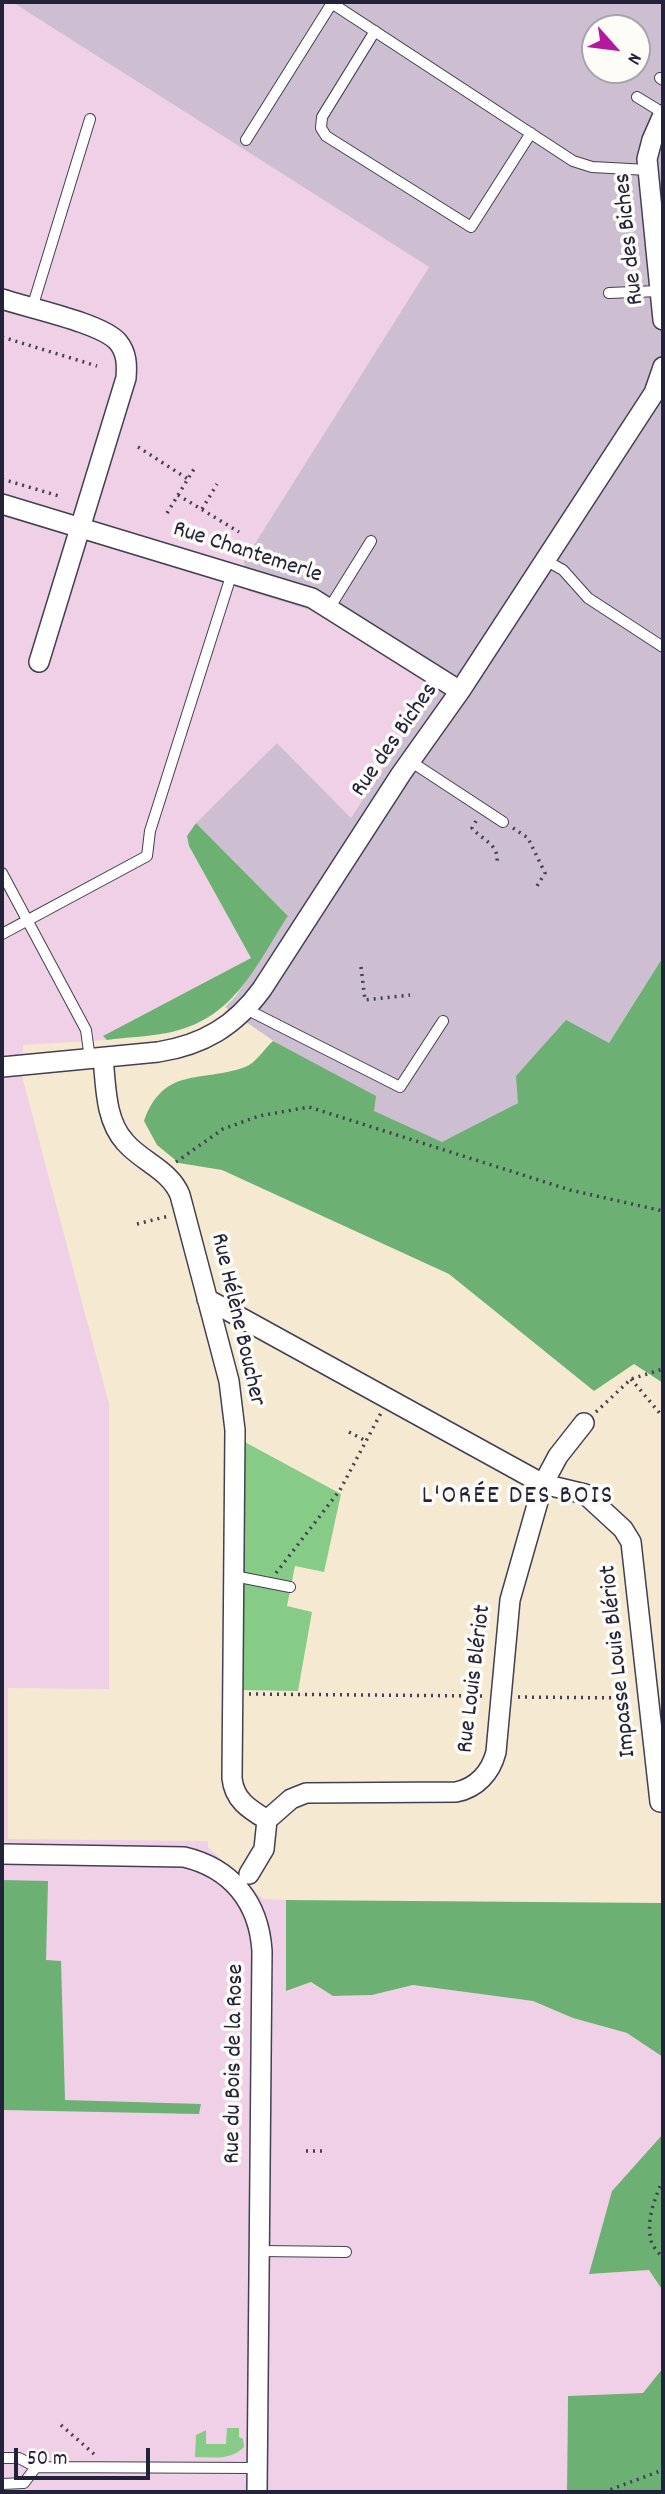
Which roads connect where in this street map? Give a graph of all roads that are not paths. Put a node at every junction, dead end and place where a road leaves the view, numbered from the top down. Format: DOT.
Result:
graph roads {
  1 [pos="331,2"];
  2 [pos="375,31"];
  3 [pos="637,97"];
  4 [pos="663,114"];
  5 [pos="90,119"];
  6 [pos="531,133"];
  7 [pos="246,140"];
  8 [pos="648,170"];
  9 [pos="660,284"];
  10 [pos="608,293"];
  11 [pos="2,299"];
  12 [pos="32,309"];
  13 [pos="663,320"];
  14 [pos="662,377"];
  15 [pos="2,504"];
  16 [pos="81,528"];
  17 [pos="371,541"];
  18 [pos="545,559"];
  19 [pos="232,573"];
  20 [pos="330,607"];
  21 [pos="663,648"];
  22 [pos="39,662"];
  23 [pos="460,691"];
  24 [pos="410,761"];
  25 [pos="503,822"];
  26 [pos="2,873"];
  27 [pos="27,920"];
  28 [pos="2,934"];
  29 [pos="246,1009"];
  30 [pos="443,1021"];
  31 [pos="96,1059"];
  32 [pos="2,1067"];
  33 [pos="207,1299"];
  34 [pos="584,1423"];
  35 [pos="543,1484"];
  36 [pos="234,1576"];
  37 [pos="290,1587"];
  38 [pos="660,1802"];
  39 [pos="267,1821"];
  40 [pos="2,1854"];
  41 [pos="249,1874"];
  42 [pos="259,2251"];
  43 [pos="345,2252"];
  44 [pos="2,2458"];
  45 [pos="36,2467"];
  46 [pos="257,2468"];
  47 [pos="2,2484"];
  48 [pos="257,2492"];
  1 -- 2 [label="lane"];
  1 -- 7 [label="lane"];
  2 -- 6 [label="lane"];
  2 -- 6 [label="lane"];
  3 -- 4 [label="lane"];
  4 -- 8 [label="street, Rue des Biches"];
  5 -- 12 [label="lane"];
  6 -- 8 [label="lane"];
  8 -- 9 [label="street, Rue des Biches"];
  9 -- 10 [label="lane"];
  9 -- 13 [label="street, Rue des Biches"];
  11 -- 12 [label="street"];
  12 -- 16 [label="street"];
  14 -- 18 [label="street, Rue des Biches"];
  15 -- 16 [label="street, Rue Chantemerle"];
  16 -- 19 [label="street, Rue Chantemerle"];
  16 -- 22 [label="street"];
  17 -- 20 [label="lane"];
  18 -- 21 [label="lane"];
  18 -- 23 [label="street, Rue des Biches"];
  19 -- 20 [label="street, Rue Chantemerle"];
  19 -- 27 [label="lane"];
  20 -- 23 [label="street, Rue Chantemerle"];
  23 -- 24 [label="street, Rue des Biches"];
  24 -- 25 [label="lane"];
  24 -- 29 [label="street, Rue des Biches"];
  26 -- 27 [label="lane"];
  27 -- 28 [label="lane"];
  27 -- 31 [label="lane"];
  29 -- 30 [label="lane"];
  29 -- 31 [label="street, Rue des Biches"];
  31 -- 32 [label="street"];
  31 -- 33 [label="street, Rue Hélène Boucher"];
  33 -- 35 [label="street"];
  33 -- 36 [label="street, Rue Hélène Boucher"];
  34 -- 35 [label="street, Rue Louis Blériot"];
  35 -- 38 [label="street, Impasse Louis Blériot"];
  35 -- 39 [label="street, Rue Louis Blériot"];
  36 -- 37 [label="lane"];
  36 -- 39 [label="street, Rue Hélène Boucher"];
  39 -- 41 [label="street"];
  40 -- 42 [label="street, Rue du Bois de la Rose"];
  42 -- 43 [label="lane"];
  42 -- 46 [label="street, Rue du Bois de la Rose"];
  44 -- 45 [label="lane"];
  45 -- 46 [label="lane"];
  45 -- 47 [label="lane"];
  46 -- 48 [label="street, Rue du Bois de la Rose"];
}
